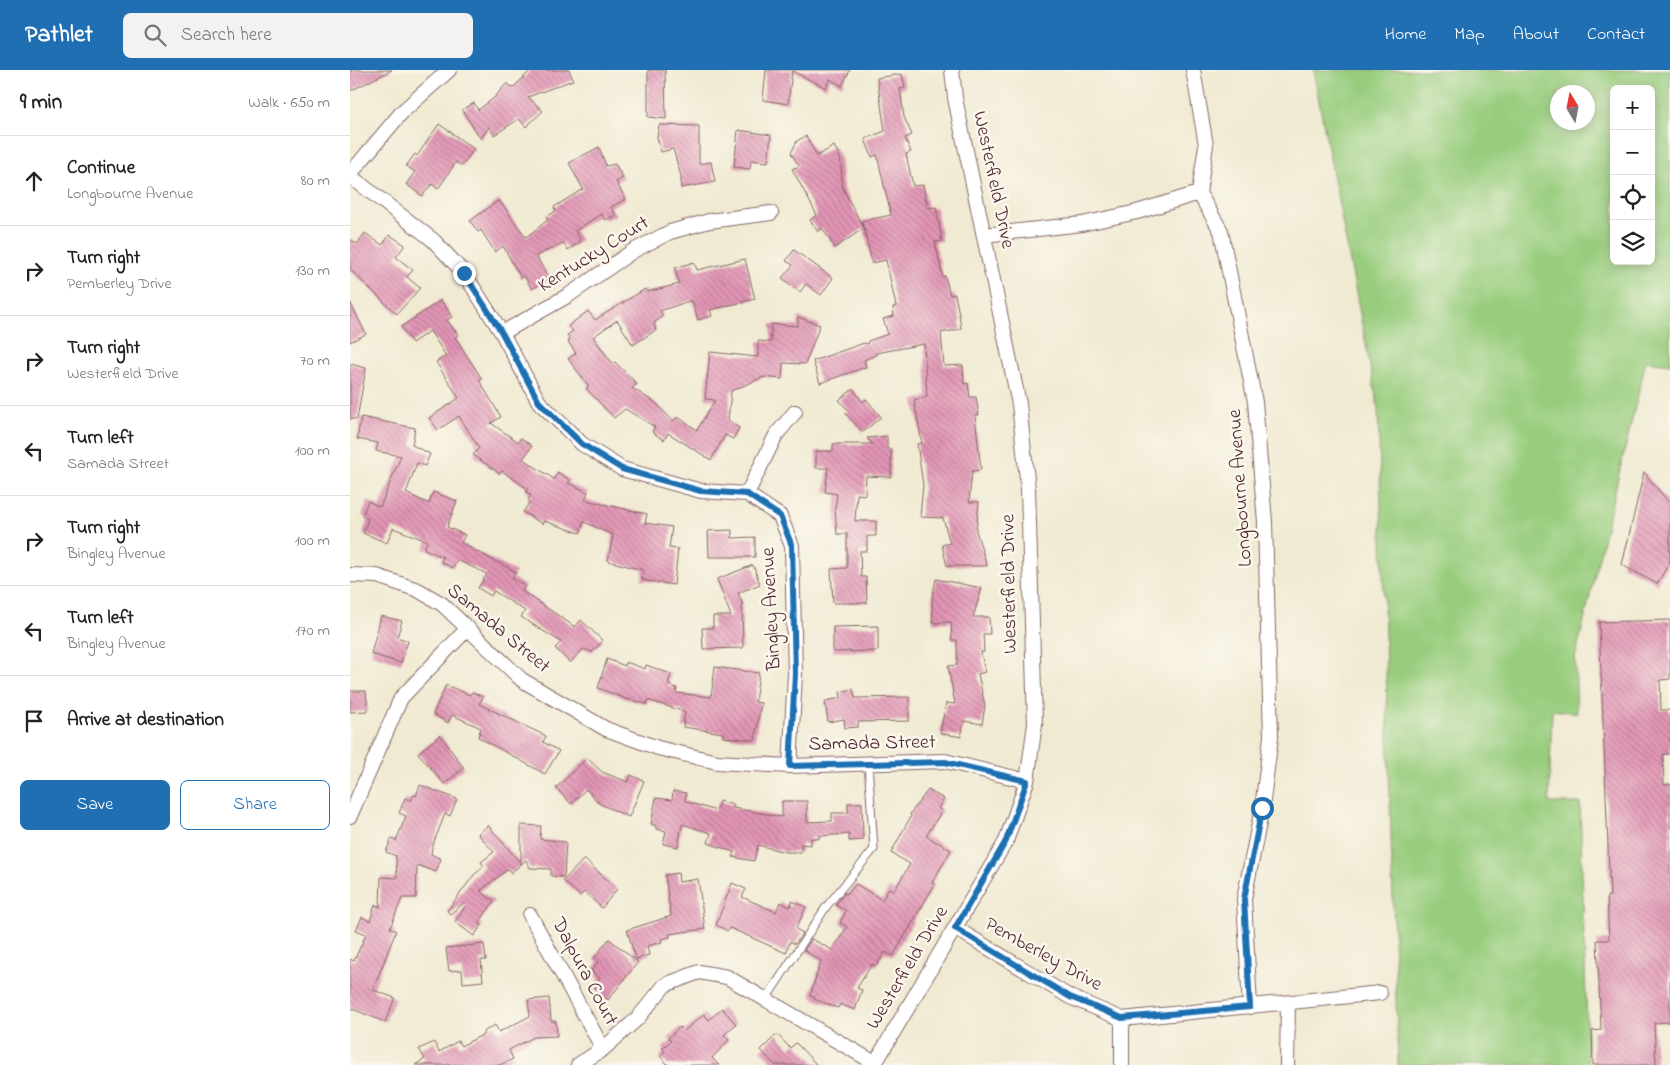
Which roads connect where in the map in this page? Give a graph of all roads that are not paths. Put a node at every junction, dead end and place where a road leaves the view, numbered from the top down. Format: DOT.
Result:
graph roads {
  1 [pos="449,70"];
  2 [pos="952,70"];
  3 [pos="1193,70"];
  4 [pos="350,175"];
  5 [pos="1199,193"];
  6 [pos="771,213"];
  7 [pos="984,235"];
  8 [pos="502,333"];
  9 [pos="795,412"];
  10 [pos="747,494"];
  11 [pos="350,575"];
  12 [pos="468,628"];
  13 [pos="868,763"];
  14 [pos="790,766"];
  15 [pos="1027,781"];
  16 [pos="350,814"];
  17 [pos="530,914"];
  18 [pos="955,928"];
  19 [pos="1380,993"];
  20 [pos="766,999"];
  21 [pos="1288,1003"];
  22 [pos="1250,1007"];
  23 [pos="1122,1018"];
  24 [pos="603,1049"];
  25 [pos="875,1064"];
  26 [pos="578,1065"];
  27 [pos="1122,1065"];
  28 [pos="1287,1065"];
  1 -- 4 [label="street"];
  2 -- 7 [label="street, Westerfield Drive"];
  3 -- 5 [label="street"];
  4 -- 8 [label="street, Bingley Avenue"];
  5 -- 7 [label="street"];
  5 -- 22 [label="street, Longbourne Avenue"];
  6 -- 8 [label="street, Kentucky Court"];
  7 -- 15 [label="street, Westerfield Drive"];
  8 -- 10 [label="street, Bingley Avenue"];
  9 -- 10 [label="street"];
  10 -- 14 [label="street, Bingley Avenue"];
  11 -- 12 [label="street, Samada Street"];
  12 -- 14 [label="street, Samada Street"];
  12 -- 16 [label="street"];
  13 -- 14 [label="street, Samada Street"];
  13 -- 15 [label="street, Samada Street"];
  13 -- 20 [label="lane"];
  15 -- 18 [label="street, Westerfield Drive"];
  17 -- 24 [label="street, Dalpura Court"];
  18 -- 23 [label="street, Pemberley Drive"];
  18 -- 25 [label="street, Westerfield Drive"];
  19 -- 21 [label="street, Pemberley Drive"];
  20 -- 24 [label="street"];
  20 -- 25 [label="street"];
  21 -- 22 [label="street, Pemberley Drive"];
  21 -- 28 [label="street"];
  22 -- 23 [label="street, Pemberley Drive"];
  23 -- 27 [label="street"];
  24 -- 26 [label="street"];
}
